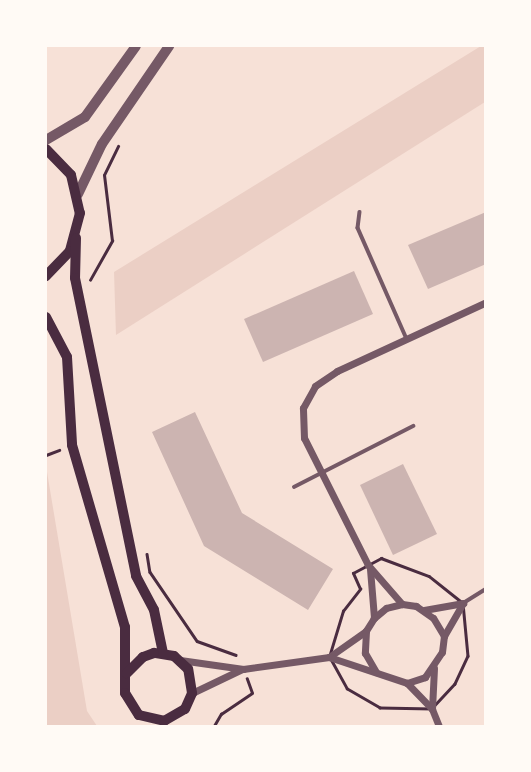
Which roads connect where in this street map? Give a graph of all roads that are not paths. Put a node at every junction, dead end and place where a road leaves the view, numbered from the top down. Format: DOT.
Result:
graph roads {
  1 [pos="136,46"];
  2 [pos="169,46"];
  3 [pos="46,140"];
  4 [pos="46,149"];
  5 [pos="78,194"];
  6 [pos="360,212"];
  7 [pos="76,237"];
  8 [pos="46,276"];
  9 [pos="485,302"];
  10 [pos="46,317"];
  11 [pos="407,338"];
  12 [pos="413,426"];
  13 [pos="321,470"];
  14 [pos="294,487"];
  15 [pos="369,567"];
  16 [pos="485,589"];
  17 [pos="463,603"];
  18 [pos="402,604"];
  19 [pos="424,610"];
  20 [pos="374,618"];
  21 [pos="366,631"];
  22 [pos="444,636"];
  23 [pos="163,653"];
  24 [pos="329,657"];
  25 [pos="180,660"];
  26 [pos="434,668"];
  27 [pos="243,669"];
  28 [pos="376,671"];
  29 [pos="127,673"];
  30 [pos="407,682"];
  31 [pos="192,693"];
  32 [pos="432,709"];
  33 [pos="139,720"];
  34 [pos="163,724"];
  35 [pos="439,726"];
  1 -- 3 [label="street"];
  2 -- 5 [label="street"];
  4 -- 5 [label="main road"];
  5 -- 7 [label="main road"];
  6 -- 11 [label="lane"];
  7 -- 8 [label="main road"];
  7 -- 23 [label="main road"];
  9 -- 11 [label="street"];
  10 -- 29 [label="main road"];
  11 -- 13 [label="street"];
  12 -- 13 [label="lane"];
  13 -- 14 [label="lane"];
  13 -- 15 [label="street"];
  15 -- 18 [label="street"];
  15 -- 20 [label="street"];
  16 -- 17 [label="lane"];
  17 -- 19 [label="street"];
  17 -- 22 [label="street"];
  18 -- 19 [label="street"];
  18 -- 20 [label="street"];
  19 -- 22 [label="street"];
  20 -- 21 [label="street"];
  21 -- 24 [label="street"];
  21 -- 28 [label="street"];
  22 -- 26 [label="street"];
  23 -- 25 [label="main road"];
  23 -- 29 [label="main road"];
  24 -- 27 [label="street"];
  24 -- 28 [label="street"];
  25 -- 27 [label="street"];
  25 -- 31 [label="main road"];
  26 -- 30 [label="street"];
  26 -- 32 [label="street"];
  27 -- 31 [label="street"];
  28 -- 30 [label="street"];
  29 -- 33 [label="main road"];
  30 -- 32 [label="street"];
  31 -- 34 [label="main road"];
  32 -- 35 [label="street"];
  33 -- 34 [label="main road"];
}
